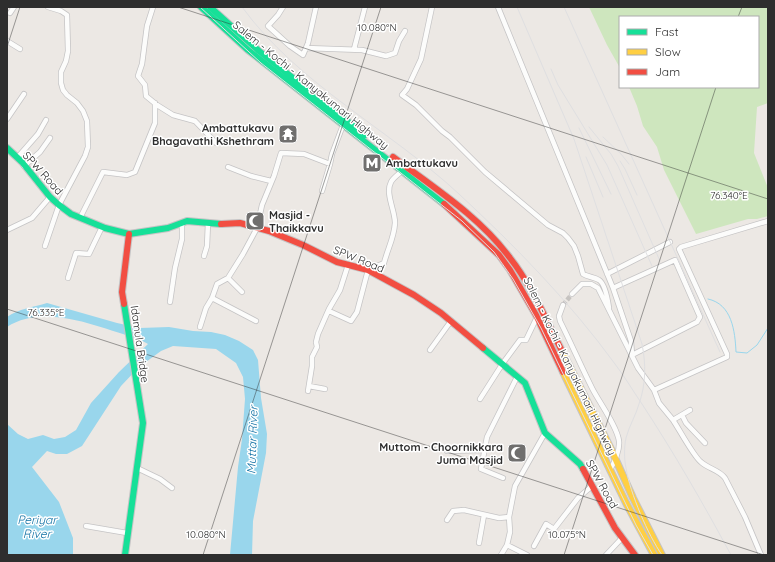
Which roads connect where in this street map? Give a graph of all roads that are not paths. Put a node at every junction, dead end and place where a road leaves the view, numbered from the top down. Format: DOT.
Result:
graph roads {
  1 [pos="14,7"];
  2 [pos="48,7"];
  3 [pos="153,7"];
  4 [pos="201,7"];
  5 [pos="210,7"];
  6 [pos="283,7"];
  7 [pos="316,7"];
  8 [pos="365,7"];
  9 [pos="432,7"];
  10 [pos="498,7"];
  11 [pos="10,14"];
  12 [pos="405,31"];
  13 [pos="7,41"];
  14 [pos="306,48"];
  15 [pos="20,49"];
  16 [pos="354,49"];
  17 [pos="24,94"];
  18 [pos="155,103"];
  19 [pos="7,119"];
  20 [pos="46,120"];
  21 [pos="343,125"];
  22 [pos="50,138"];
  23 [pos="216,143"];
  24 [pos="7,148"];
  25 [pos="17,158"];
  26 [pos="330,164"];
  27 [pos="24,166"];
  28 [pos="228,167"];
  29 [pos="402,171"];
  30 [pos="271,181"];
  31 [pos="322,191"];
  32 [pos="50,197"];
  33 [pos="60,205"];
  34 [pos="80,218"];
  35 [pos="768,221"];
  36 [pos="182,223"];
  37 [pos="208,223"];
  38 [pos="102,227"];
  39 [pos="257,228"];
  40 [pos="7,230"];
  41 [pos="129,234"];
  42 [pos="670,242"];
  43 [pos="45,246"];
  44 [pos="204,256"];
  45 [pos="348,265"];
  46 [pos="368,270"];
  47 [pos="607,274"];
  48 [pos="68,278"];
  49 [pos="228,278"];
  50 [pos="613,288"];
  51 [pos="242,292"];
  52 [pos="572,294"];
  53 [pos="212,298"];
  54 [pos="170,302"];
  55 [pos="563,305"];
  56 [pos="329,311"];
  57 [pos="609,312"];
  58 [pos="537,317"];
  59 [pos="256,321"];
  60 [pos="451,321"];
  61 [pos="200,327"];
  62 [pos="430,350"];
  63 [pos="632,355"];
  64 [pos="503,363"];
  65 [pos="517,376"];
  66 [pos="325,389"];
  67 [pos="654,390"];
  68 [pos="480,399"];
  69 [pos="690,410"];
  70 [pos="682,415"];
  71 [pos="673,420"];
  72 [pos="545,433"];
  73 [pos="705,444"];
  74 [pos="484,450"];
  75 [pos="447,451"];
  76 [pos="616,461"];
  77 [pos="137,468"];
  78 [pos="610,470"];
  79 [pos="503,478"];
  80 [pos="592,486"];
  81 [pos="172,488"];
  82 [pos="484,515"];
  83 [pos="509,517"];
  84 [pos="447,520"];
  85 [pos="86,526"];
  86 [pos="128,532"];
  87 [pos="622,538"];
  88 [pos="479,543"];
  89 [pos="507,545"];
  90 [pos="534,546"];
  91 [pos="125,555"];
  92 [pos="501,555"];
  93 [pos="526,555"];
  94 [pos="606,555"];
  95 [pos="636,555"];
  96 [pos="654,555"];
  97 [pos="662,555"];
  98 [pos="761,555"];
  1 -- 11 [label="street"];
  2 -- 33 [label="street"];
  3 -- 18 [label="street"];
  4 -- 21 [label="main road, Salem - Kochi - Kanyakumari Highway"];
  5 -- 76 [label="main road, Salem - Kochi - Kanyakumari Highway"];
  6 -- 14 [label="street"];
  7 -- 14 [label="street"];
  8 -- 16 [label="street"];
  9 -- 57 [label="street"];
  10 -- 47 [label="street"];
  12 -- 16 [label="street"];
  13 -- 15 [label="street"];
  14 -- 16 [label="street"];
  17 -- 19 [label="street"];
  18 -- 23 [label="street"];
  18 -- 34 [label="street"];
  20 -- 25 [label="street"];
  21 -- 26 [label="street"];
  21 -- 29 [label="main road, Salem - Kochi - Kanyakumari Highway"];
  22 -- 27 [label="street"];
  24 -- 25 [label="main road, SPW Road"];
  25 -- 27 [label="main road, SPW Road"];
  26 -- 30 [label="street"];
  26 -- 31 [label="street"];
  27 -- 32 [label="main road, SPW Road"];
  28 -- 30 [label="street"];
  29 -- 46 [label="street"];
  29 -- 58 [label="main road, Salem - Kochi - Kanyakumari Highway"];
  30 -- 39 [label="street"];
  32 -- 33 [label="main road, SPW Road"];
  32 -- 40 [label="street"];
  33 -- 34 [label="main road, SPW Road"];
  33 -- 43 [label="street"];
  34 -- 38 [label="main road, SPW Road"];
  35 -- 67 [label="street"];
  36 -- 37 [label="main road, SPW Road"];
  36 -- 41 [label="main road, SPW Road"];
  36 -- 54 [label="street"];
  37 -- 39 [label="main road, SPW Road"];
  37 -- 44 [label="street"];
  38 -- 41 [label="main road, SPW Road"];
  38 -- 48 [label="street"];
  39 -- 45 [label="main road, SPW Road"];
  39 -- 49 [label="street"];
  41 -- 77 [label="main road, Idamula Bridge"];
  42 -- 47 [label="street"];
  45 -- 46 [label="main road, SPW Road"];
  45 -- 56 [label="street"];
  46 -- 56 [label="street"];
  46 -- 60 [label="main road, SPW Road"];
  47 -- 50 [label="street"];
  49 -- 51 [label="street"];
  49 -- 53 [label="street"];
  50 -- 63 [label="street"];
  50 -- 63 [label="street"];
  52 -- 57 [label="street"];
  53 -- 59 [label="street"];
  53 -- 61 [label="street"];
  55 -- 76 [label="street"];
  56 -- 66 [label="street"];
  57 -- 63 [label="street"];
  58 -- 64 [label="street"];
  58 -- 78 [label="main road, Salem - Kochi - Kanyakumari Highway"];
  60 -- 62 [label="street"];
  60 -- 64 [label="main road, SPW Road"];
  63 -- 67 [label="street"];
  64 -- 65 [label="main road, SPW Road"];
  64 -- 68 [label="street"];
  65 -- 72 [label="main road, SPW Road"];
  65 -- 74 [label="street"];
  67 -- 71 [label="street"];
  69 -- 70 [label="street"];
  70 -- 71 [label="street"];
  70 -- 73 [label="street"];
  71 -- 98 [label="street"];
  72 -- 80 [label="main road, SPW Road"];
  72 -- 83 [label="street"];
  74 -- 75 [label="street"];
  74 -- 79 [label="street"];
  76 -- 78 [label="street"];
  76 -- 97 [label="main road, Salem - Kochi - Kanyakumari Highway"];
  77 -- 81 [label="street"];
  77 -- 86 [label="main road, Idamula Bridge"];
  78 -- 96 [label="main road, Salem - Kochi - Kanyakumari Highway"];
  80 -- 87 [label="main road, SPW Road"];
  80 -- 90 [label="street"];
  82 -- 83 [label="street"];
  82 -- 84 [label="street"];
  82 -- 88 [label="street"];
  83 -- 89 [label="street"];
  85 -- 86 [label="street"];
  86 -- 91 [label="main road, Idamula Bridge"];
  87 -- 94 [label="street"];
  87 -- 95 [label="main road, SPW Road"];
  89 -- 92 [label="street"];
  89 -- 93 [label="street"];
}
